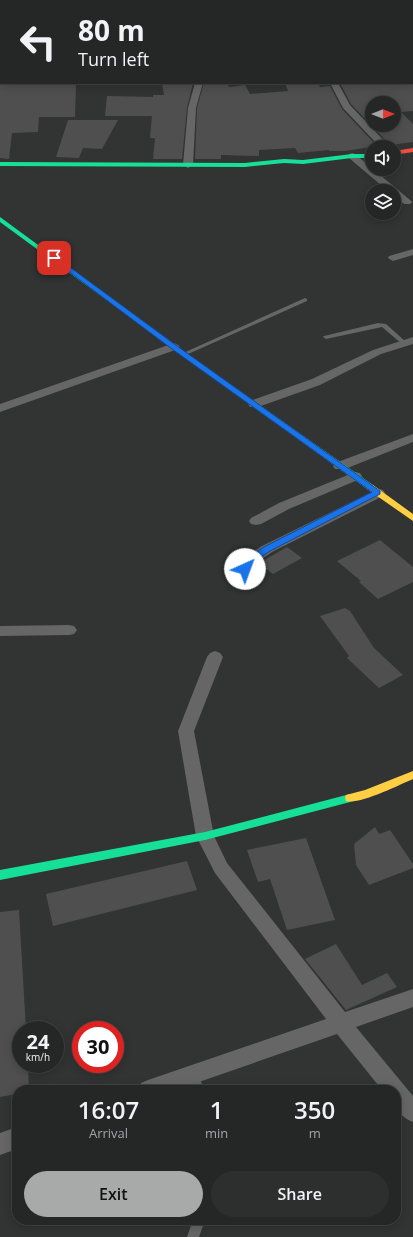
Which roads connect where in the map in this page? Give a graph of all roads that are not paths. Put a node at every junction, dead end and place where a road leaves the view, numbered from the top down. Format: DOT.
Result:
graph roads {
  1 [pos="199,84"];
  2 [pos="335,84"];
  3 [pos="378,140"];
  4 [pos="413,150"];
  5 [pos="401,152"];
  6 [pos="352,156"];
  7 [pos="365,156"];
  8 [pos="188,165"];
  9 [pos="0,166"];
  10 [pos="386,184"];
  11 [pos="401,197"];
  12 [pos="407,202"];
  13 [pos="0,219"];
  14 [pos="413,252"];
  15 [pos="394,258"];
  16 [pos="305,300"];
  17 [pos="326,337"];
  18 [pos="409,342"];
  19 [pos="179,351"];
  20 [pos="254,404"];
  21 [pos="0,408"];
  22 [pos="413,438"];
  23 [pos="340,466"];
  24 [pos="355,476"];
  25 [pos="378,493"];
  26 [pos="413,518"];
  27 [pos="256,521"];
  28 [pos="245,569"];
  29 [pos="70,630"];
  30 [pos="0,631"];
  31 [pos="215,657"];
  32 [pos="413,775"];
  33 [pos="204,836"];
  34 [pos="0,875"];
  35 [pos="413,998"];
  36 [pos="340,1022"];
  37 [pos="195,1082"];
  38 [pos="177,1085"];
  39 [pos="391,1085"];
  40 [pos="401,1097"];
  41 [pos="413,1112"];
  42 [pos="12,1140"];
  43 [pos="0,1144"];
  44 [pos="197,1225"];
  45 [pos="193,1237"];
  1 -- 8 [label="street"];
  2 -- 3 [label="street"];
  4 -- 5 [label="main road"];
  6 -- 7 [label="main road"];
  6 -- 8 [label="main road"];
  6 -- 10 [label="street"];
  8 -- 9 [label="main road"];
  11 -- 12 [label="street"];
  13 -- 19 [label="main road"];
  14 -- 15 [label="street"];
  16 -- 19 [label="lane"];
  17 -- 18 [label="lane"];
  18 -- 20 [label="street"];
  19 -- 20 [label="main road"];
  19 -- 21 [label="street"];
  20 -- 23 [label="main road"];
  22 -- 23 [label="street"];
  23 -- 24 [label="main road"];
  24 -- 25 [label="main road"];
  24 -- 27 [label="street"];
  25 -- 26 [label="main road"];
  25 -- 28 [label="street"];
  29 -- 30 [label="street"];
  31 -- 33 [label="street"];
  32 -- 33 [label="main road"];
  33 -- 34 [label="main road"];
  33 -- 36 [label="street"];
  35 -- 36 [label="street"];
  36 -- 37 [label="street"];
  36 -- 39 [label="street"];
  37 -- 38 [label="street"];
  40 -- 41 [label="street"];
  42 -- 43 [label="street"];
  44 -- 45 [label="lane"];
}
